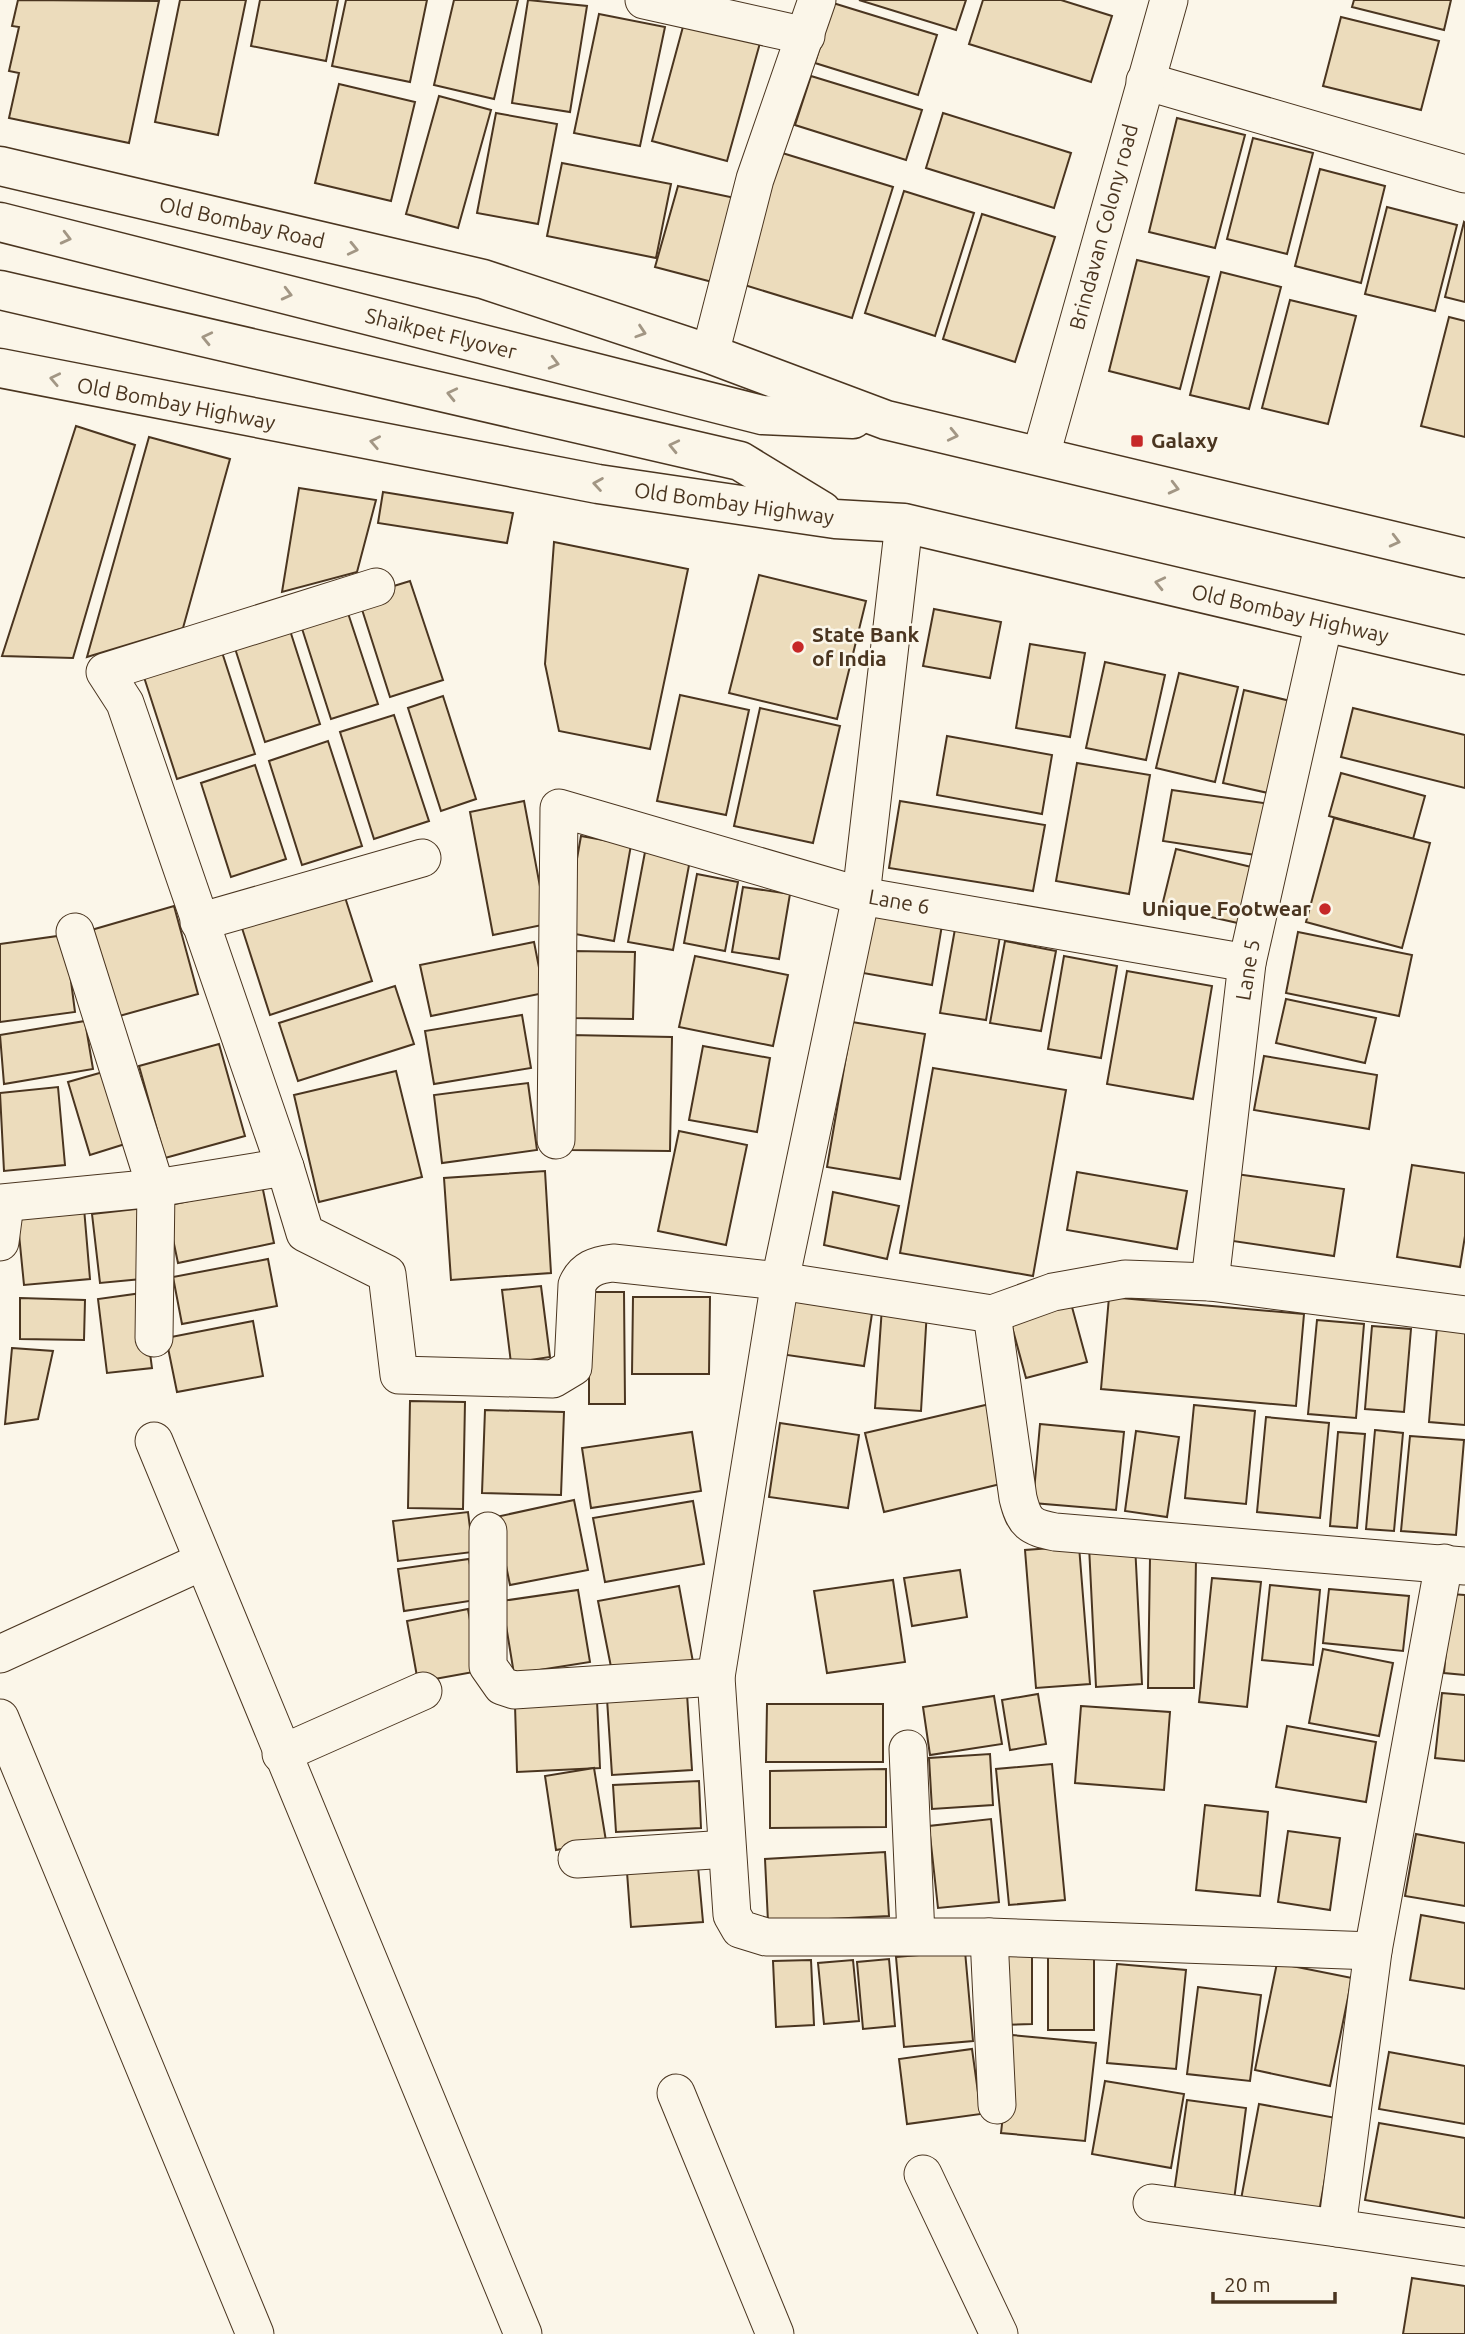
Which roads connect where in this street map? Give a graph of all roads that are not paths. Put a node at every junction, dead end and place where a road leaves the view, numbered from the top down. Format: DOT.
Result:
graph roads {
  1 [pos="644,0"];
  2 [pos="817,0"];
  3 [pos="1169,0"];
  4 [pos="806,36"];
  5 [pos="1144,81"];
  6 [pos="0,166"];
  7 [pos="1463,166"];
  8 [pos="0,222"];
  9 [pos="0,290"];
  10 [pos="710,354"];
  11 [pos="0,368"];
  12 [pos="886,420"];
  13 [pos="1041,455"];
  14 [pos="835,519"];
  15 [pos="904,523"];
  16 [pos="1465,558"];
  17 [pos="376,587"];
  18 [pos="1324,622"];
  19 [pos="1465,655"];
  20 [pos="422,859"];
  21 [pos="861,896"];
  22 [pos="199,922"];
  23 [pos="75,932"];
  24 [pos="1247,963"];
  25 [pos="556,1140"];
  26 [pos="285,1167"];
  27 [pos="156,1188"];
  28 [pos="2,1203"];
  29 [pos="0,1242"];
  30 [pos="780,1281"];
  31 [pos="1210,1282"];
  32 [pos="992,1314"];
  33 [pos="1465,1315"];
  34 [pos="154,1338"];
  35 [pos="154,1441"];
  36 [pos="488,1531"];
  37 [pos="201,1562"];
  38 [pos="1454,1564"];
  39 [pos="0,1654"];
  40 [pos="716,1677"];
  41 [pos="423,1691"];
  42 [pos="0,1718"];
  43 [pos="908,1749"];
  44 [pos="281,1754"];
  45 [pos="727,1849"];
  46 [pos="577,1859"];
  47 [pos="916,1936"];
  48 [pos="989,1937"];
  49 [pos="1373,1951"];
  50 [pos="676,2093"];
  51 [pos="997,2105"];
  52 [pos="923,2174"];
  53 [pos="1153,2203"];
  54 [pos="1337,2228"];
  55 [pos="1465,2247"];
  56 [pos="249,2332"];
  57 [pos="523,2334"];
  58 [pos="775,2334"];
  59 [pos="999,2334"];
  1 -- 4 [label="street"];
  2 -- 4 [label="street"];
  3 -- 5 [label="street, Brindavan Colony road"];
  4 -- 10 [label="street"];
  5 -- 7 [label="street"];
  5 -- 13 [label="street, Brindavan Colony road"];
  6 -- 10 [label="main road, Old Bombay Road, one-way"];
  8 -- 12 [label="main road, Shaikpet Flyover, one-way"];
  14 -- 9 [label="main road, one-way"];
  10 -- 12 [label="main road"];
  14 -- 11 [label="main road, Old Bombay Highway, one-way"];
  12 -- 13 [label="main road, one-way"];
  13 -- 16 [label="main road, one-way"];
  14 -- 15 [label="main road, Old Bombay Highway"];
  18 -- 15 [label="main road, Old Bombay Highway, one-way"];
  15 -- 21 [label="street"];
  17 -- 22 [label="street"];
  18 -- 19 [label="main road, Old Bombay Highway"];
  18 -- 24 [label="street, Lane 5"];
  20 -- 22 [label="street"];
  21 -- 24 [label="street, Lane 6"];
  21 -- 25 [label="street, Lane 6"];
  21 -- 30 [label="street"];
  22 -- 26 [label="street"];
  23 -- 27 [label="street"];
  24 -- 31 [label="street, Lane 5"];
  26 -- 27 [label="street"];
  26 -- 30 [label="street"];
  27 -- 28 [label="street"];
  27 -- 34 [label="street"];
  28 -- 29 [label="street"];
  30 -- 32 [label="street"];
  30 -- 40 [label="street"];
  31 -- 32 [label="street"];
  31 -- 33 [label="street"];
  32 -- 38 [label="street"];
  35 -- 37 [label="street"];
  36 -- 40 [label="street"];
  37 -- 39 [label="street"];
  37 -- 44 [label="street"];
  38 -- 49 [label="street"];
  40 -- 45 [label="street"];
  41 -- 44 [label="street"];
  42 -- 56 [label="street"];
  43 -- 47 [label="street"];
  44 -- 57 [label="street"];
  45 -- 46 [label="street"];
  45 -- 47 [label="street"];
  47 -- 48 [label="street"];
  48 -- 49 [label="street"];
  48 -- 51 [label="street"];
  49 -- 54 [label="street"];
  50 -- 58 [label="street"];
  52 -- 59 [label="street"];
  53 -- 54 [label="street"];
  54 -- 55 [label="street"];
}
